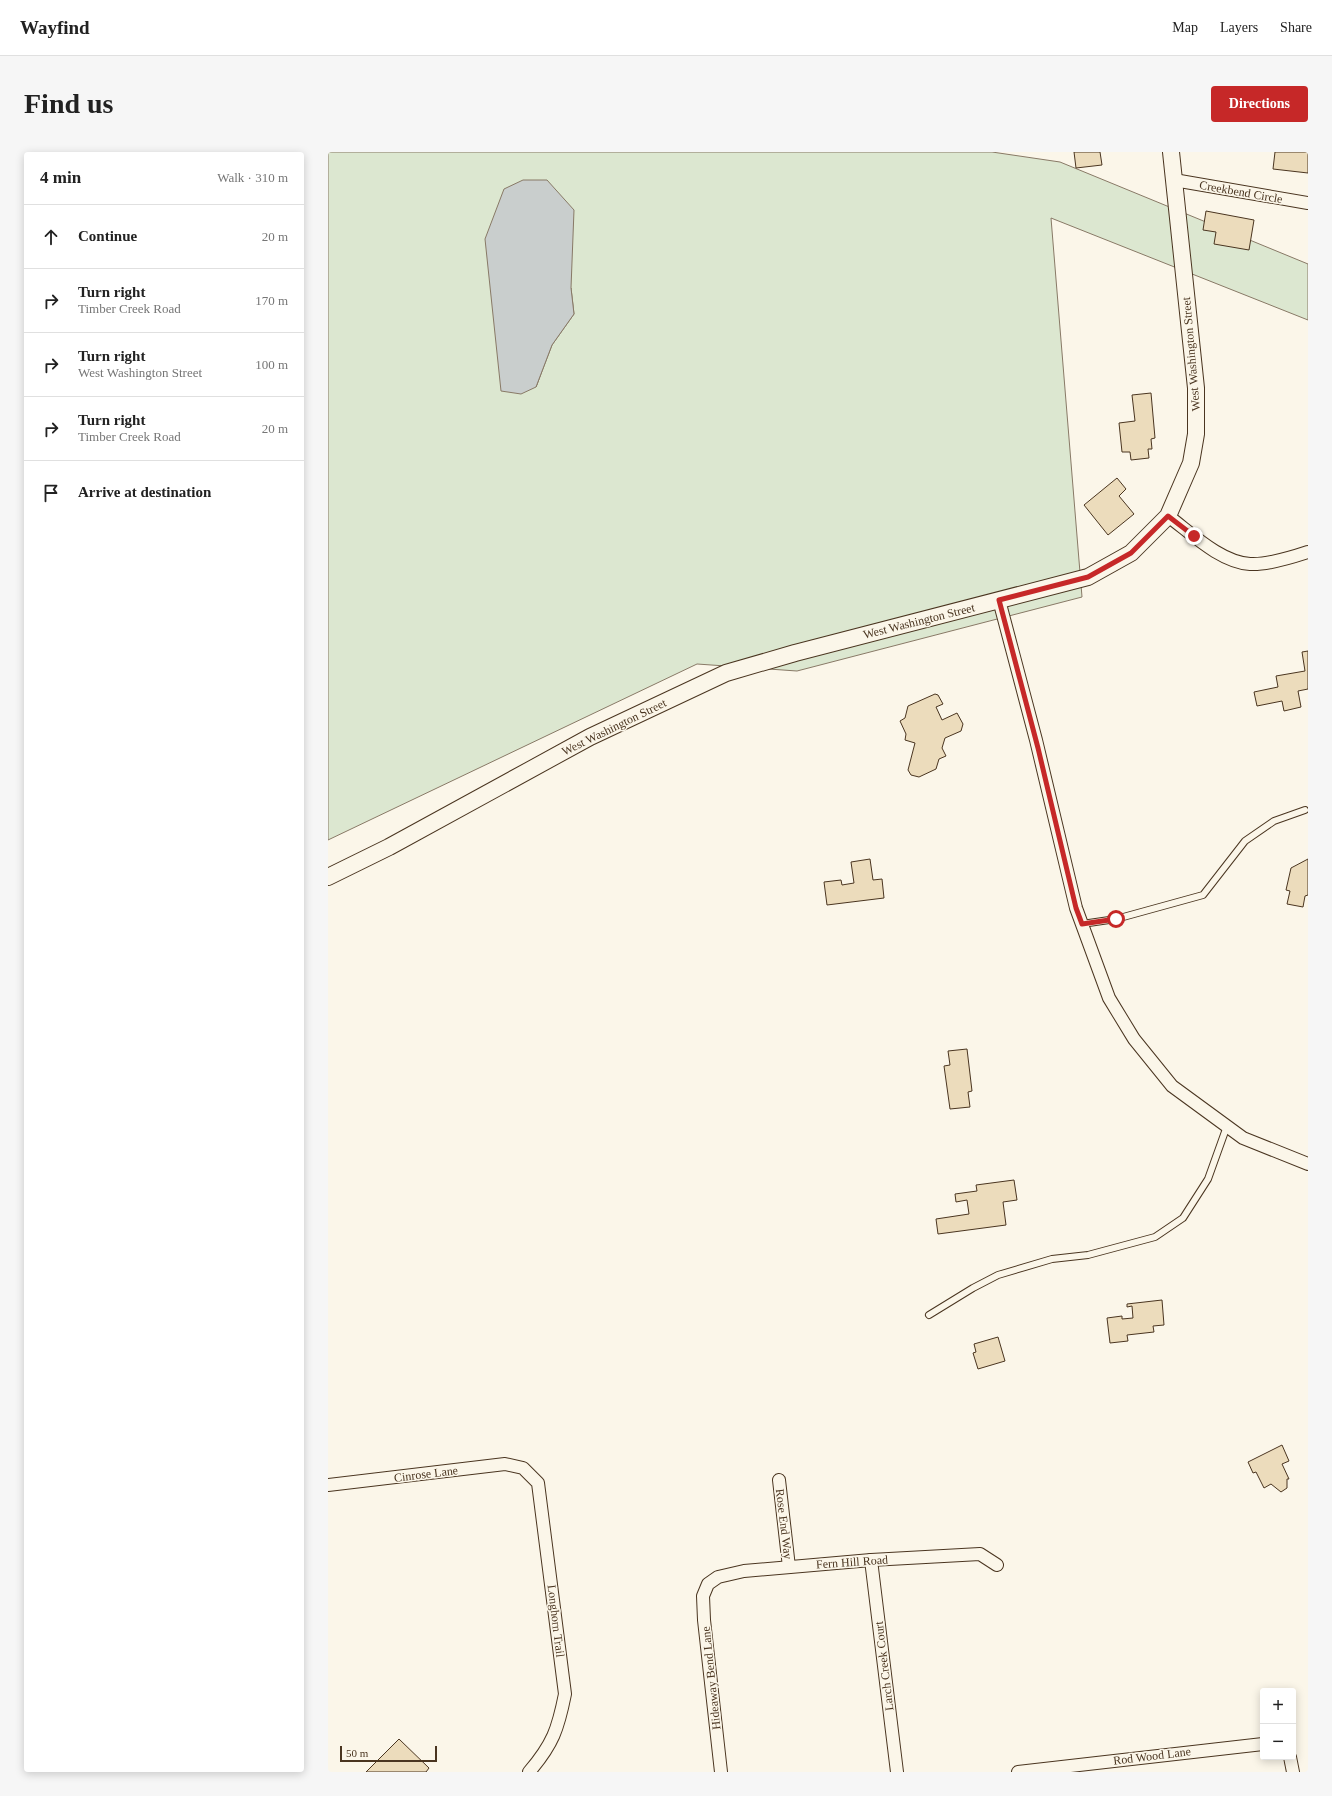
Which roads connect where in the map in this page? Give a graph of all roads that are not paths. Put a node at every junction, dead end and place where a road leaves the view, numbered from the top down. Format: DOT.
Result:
graph roads {
  1 [pos="1171,152"];
  2 [pos="1174,180"];
  3 [pos="1308,203"];
  4 [pos="1168,516"];
  5 [pos="1308,552"];
  6 [pos="999,600"];
  7 [pos="1305,810"];
  8 [pos="328,877"];
  9 [pos="1082,924"];
  10 [pos="1227,1126"];
  11 [pos="1308,1164"];
  12 [pos="929,1315"];
  13 [pos="523,1468"];
  14 [pos="779,1480"];
  15 [pos="328,1485"];
  16 [pos="872,1560"];
  17 [pos="997,1565"];
  18 [pos="790,1567"];
  19 [pos="708,1584"];
  20 [pos="1260,1744"];
  21 [pos="1291,1760"];
  22 [pos="529,1772"];
  23 [pos="721,1772"];
  24 [pos="897,1772"];
  25 [pos="1018,1772"];
  26 [pos="1293,1772"];
  1 -- 2 [label="street, West Washington Street"];
  2 -- 3 [label="street, Creekbend Circle"];
  2 -- 4 [label="street, West Washington Street"];
  4 -- 5 [label="street"];
  4 -- 6 [label="street, West Washington Street"];
  6 -- 8 [label="street, West Washington Street"];
  6 -- 9 [label="street"];
  7 -- 9 [label="lane"];
  9 -- 10 [label="street"];
  10 -- 11 [label="street"];
  10 -- 12 [label="lane"];
  13 -- 15 [label="street, Cinrose Lane"];
  13 -- 22 [label="street, Longhorn Trail"];
  14 -- 18 [label="street, Rose End Way"];
  16 -- 17 [label="street, Fern Hill Road"];
  16 -- 18 [label="street, Fern Hill Road"];
  16 -- 24 [label="street, Larch Creek Court"];
  18 -- 19 [label="street, Fern Hill Road"];
  19 -- 23 [label="street, Hideaway Bend Lane"];
  20 -- 25 [label="street, Rod Wood Lane"];
  21 -- 26 [label="street"];
}
